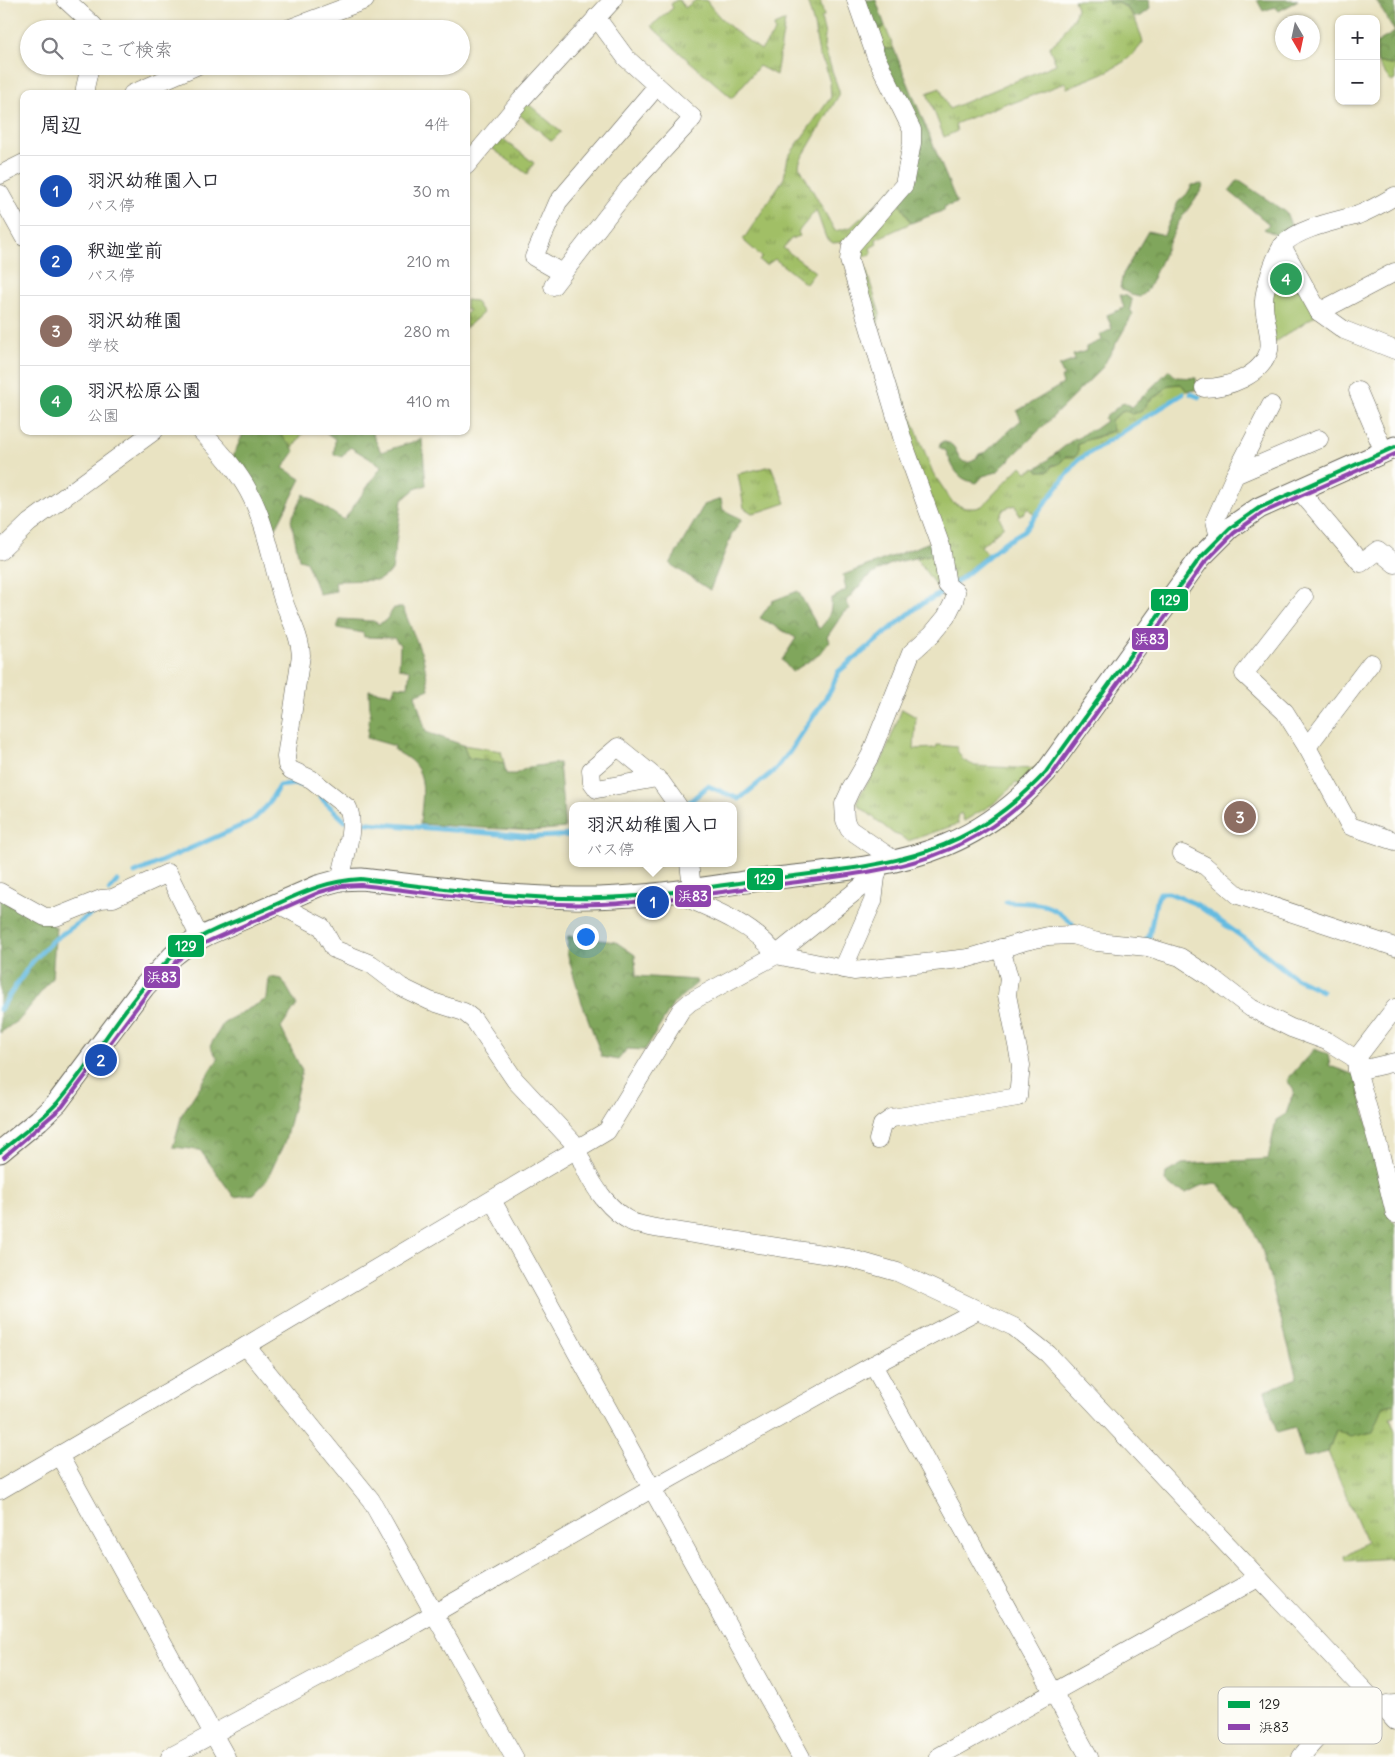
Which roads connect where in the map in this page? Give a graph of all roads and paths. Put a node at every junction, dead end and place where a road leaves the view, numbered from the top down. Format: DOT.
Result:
graph roads {
  1 [pos="66,0"];
  2 [pos="365,0"];
  3 [pos="613,0"];
  4 [pos="856,0"];
  5 [pos="596,18"];
  6 [pos="88,20"];
  7 [pos="312,20"];
  8 [pos="88,75"];
  9 [pos="175,75"];
  10 [pos="657,86"];
  11 [pos="85,90"];
  12 [pos="141,90"];
  13 [pos="470,161"];
  14 [pos="20,165"];
  15 [pos="0,175"];
  16 [pos="0,194"];
  17 [pos="1395,196"];
  18 [pos="20,230"];
  19 [pos="1282,246"];
  20 [pos="1395,272"];
  21 [pos="1319,312"];
  22 [pos="1395,350"];
  23 [pos="1204,388"];
  24 [pos="1358,391"];
  25 [pos="1270,405"];
  26 [pos="142,435"];
  27 [pos="205,435"];
  28 [pos="129,439"];
  29 [pos="1319,439"];
  30 [pos="1390,450"];
  31 [pos="1235,475"];
  32 [pos="1299,490"];
  33 [pos="1219,538"];
  34 [pos="0,551"];
  35 [pos="1395,564"];
  36 [pos="1304,597"];
  37 [pos="1371,663"];
  38 [pos="1307,746"];
  39 [pos="657,778"];
  40 [pos="675,802"];
  41 [pos="1395,839"];
  42 [pos="1182,854"];
  43 [pos="883,866"];
  44 [pos="689,867"];
  45 [pos="340,880"];
  46 [pos="692,888"];
  47 [pos="669,891"];
  48 [pos="0,892"];
  49 [pos="278,904"];
  50 [pos="200,938"];
  51 [pos="1395,947"];
  52 [pos="1001,948"];
  53 [pos="776,954"];
  54 [pos="843,969"];
  55 [pos="1395,1008"];
  56 [pos="1356,1059"];
  57 [pos="1395,1062"];
  58 [pos="878,1140"];
  59 [pos="577,1150"];
  60 [pos="0,1152"];
  61 [pos="492,1200"];
  62 [pos="1395,1214"];
  63 [pos="978,1310"];
  64 [pos="246,1346"];
  65 [pos="873,1365"];
  66 [pos="59,1455"];
  67 [pos="652,1488"];
  68 [pos="0,1490"];
  69 [pos="1258,1578"];
  70 [pos="434,1612"];
  71 [pos="1370,1687"];
  72 [pos="1053,1692"];
  73 [pos="1387,1704"];
  74 [pos="1395,1721"];
  75 [pos="213,1733"];
  76 [pos="1312,1744"];
  77 [pos="170,1757"];
  78 [pos="226,1757"];
  79 [pos="514,1757"];
  80 [pos="802,1757"];
  81 [pos="938,1757"];
  82 [pos="1089,1757"];
  83 [pos="1301,1757"];
  1 -- 6 [label="street"];
  2 -- 7 [label="street"];
  3 -- 5 [label="street"];
  4 -- 43 [label="street"];
  5 -- 10 [label="street"];
  5 -- 13 [label="street"];
  8 -- 11 [label="street"];
  9 -- 12 [label="street"];
  10 -- 10 [label="street"];
  14 -- 15 [label="street"];
  16 -- 18 [label="street"];
  17 -- 19 [label="street"];
  19 -- 21 [label="street"];
  19 -- 23 [label="street"];
  20 -- 21 [label="street"];
  21 -- 22 [label="street"];
  24 -- 30 [label="street"];
  25 -- 31 [label="street"];
  26 -- 28 [label="street"];
  27 -- 45 [label="street"];
  28 -- 34 [label="street"];
  29 -- 31 [label="street"];
  30 -- 32 [label="street"];
  31 -- 33 [label="street"];
  32 -- 33 [label="street"];
  32 -- 35 [label="street"];
  33 -- 43 [label="street"];
  36 -- 38 [label="street"];
  37 -- 38 [label="street"];
  38 -- 41 [label="street"];
  39 -- 40 [label="street"];
  42 -- 51 [label="street"];
  43 -- 46 [label="street"];
  43 -- 53 [label="street"];
  43 -- 54 [label="street"];
  44 -- 46 [label="street"];
  45 -- 47 [label="street"];
  45 -- 49 [label="street"];
  46 -- 47 [label="street"];
  47 -- 53 [label="street"];
  48 -- 50 [label="street"];
  49 -- 50 [label="street"];
  49 -- 59 [label="street"];
  50 -- 60 [label="street"];
  52 -- 54 [label="street"];
  52 -- 56 [label="street"];
  52 -- 58 [label="street"];
  53 -- 54 [label="street"];
  53 -- 59 [label="street"];
  55 -- 56 [label="street"];
  56 -- 57 [label="street"];
  56 -- 62 [label="street"];
  59 -- 61 [label="street"];
  59 -- 63 [label="street"];
  61 -- 64 [label="street"];
  61 -- 67 [label="street"];
  63 -- 65 [label="street"];
  63 -- 69 [label="street"];
  64 -- 66 [label="street"];
  64 -- 70 [label="street"];
  65 -- 67 [label="street"];
  65 -- 72 [label="street"];
  66 -- 68 [label="street"];
  66 -- 75 [label="street"];
  67 -- 70 [label="street"];
  67 -- 80 [label="street"];
  69 -- 71 [label="street"];
  69 -- 72 [label="street"];
  70 -- 75 [label="street"];
  70 -- 79 [label="street"];
  72 -- 81 [label="street"];
  72 -- 82 [label="street"];
  73 -- 74 [label="street"];
  75 -- 77 [label="street"];
  75 -- 78 [label="street"];
  76 -- 83 [label="street"];
}
